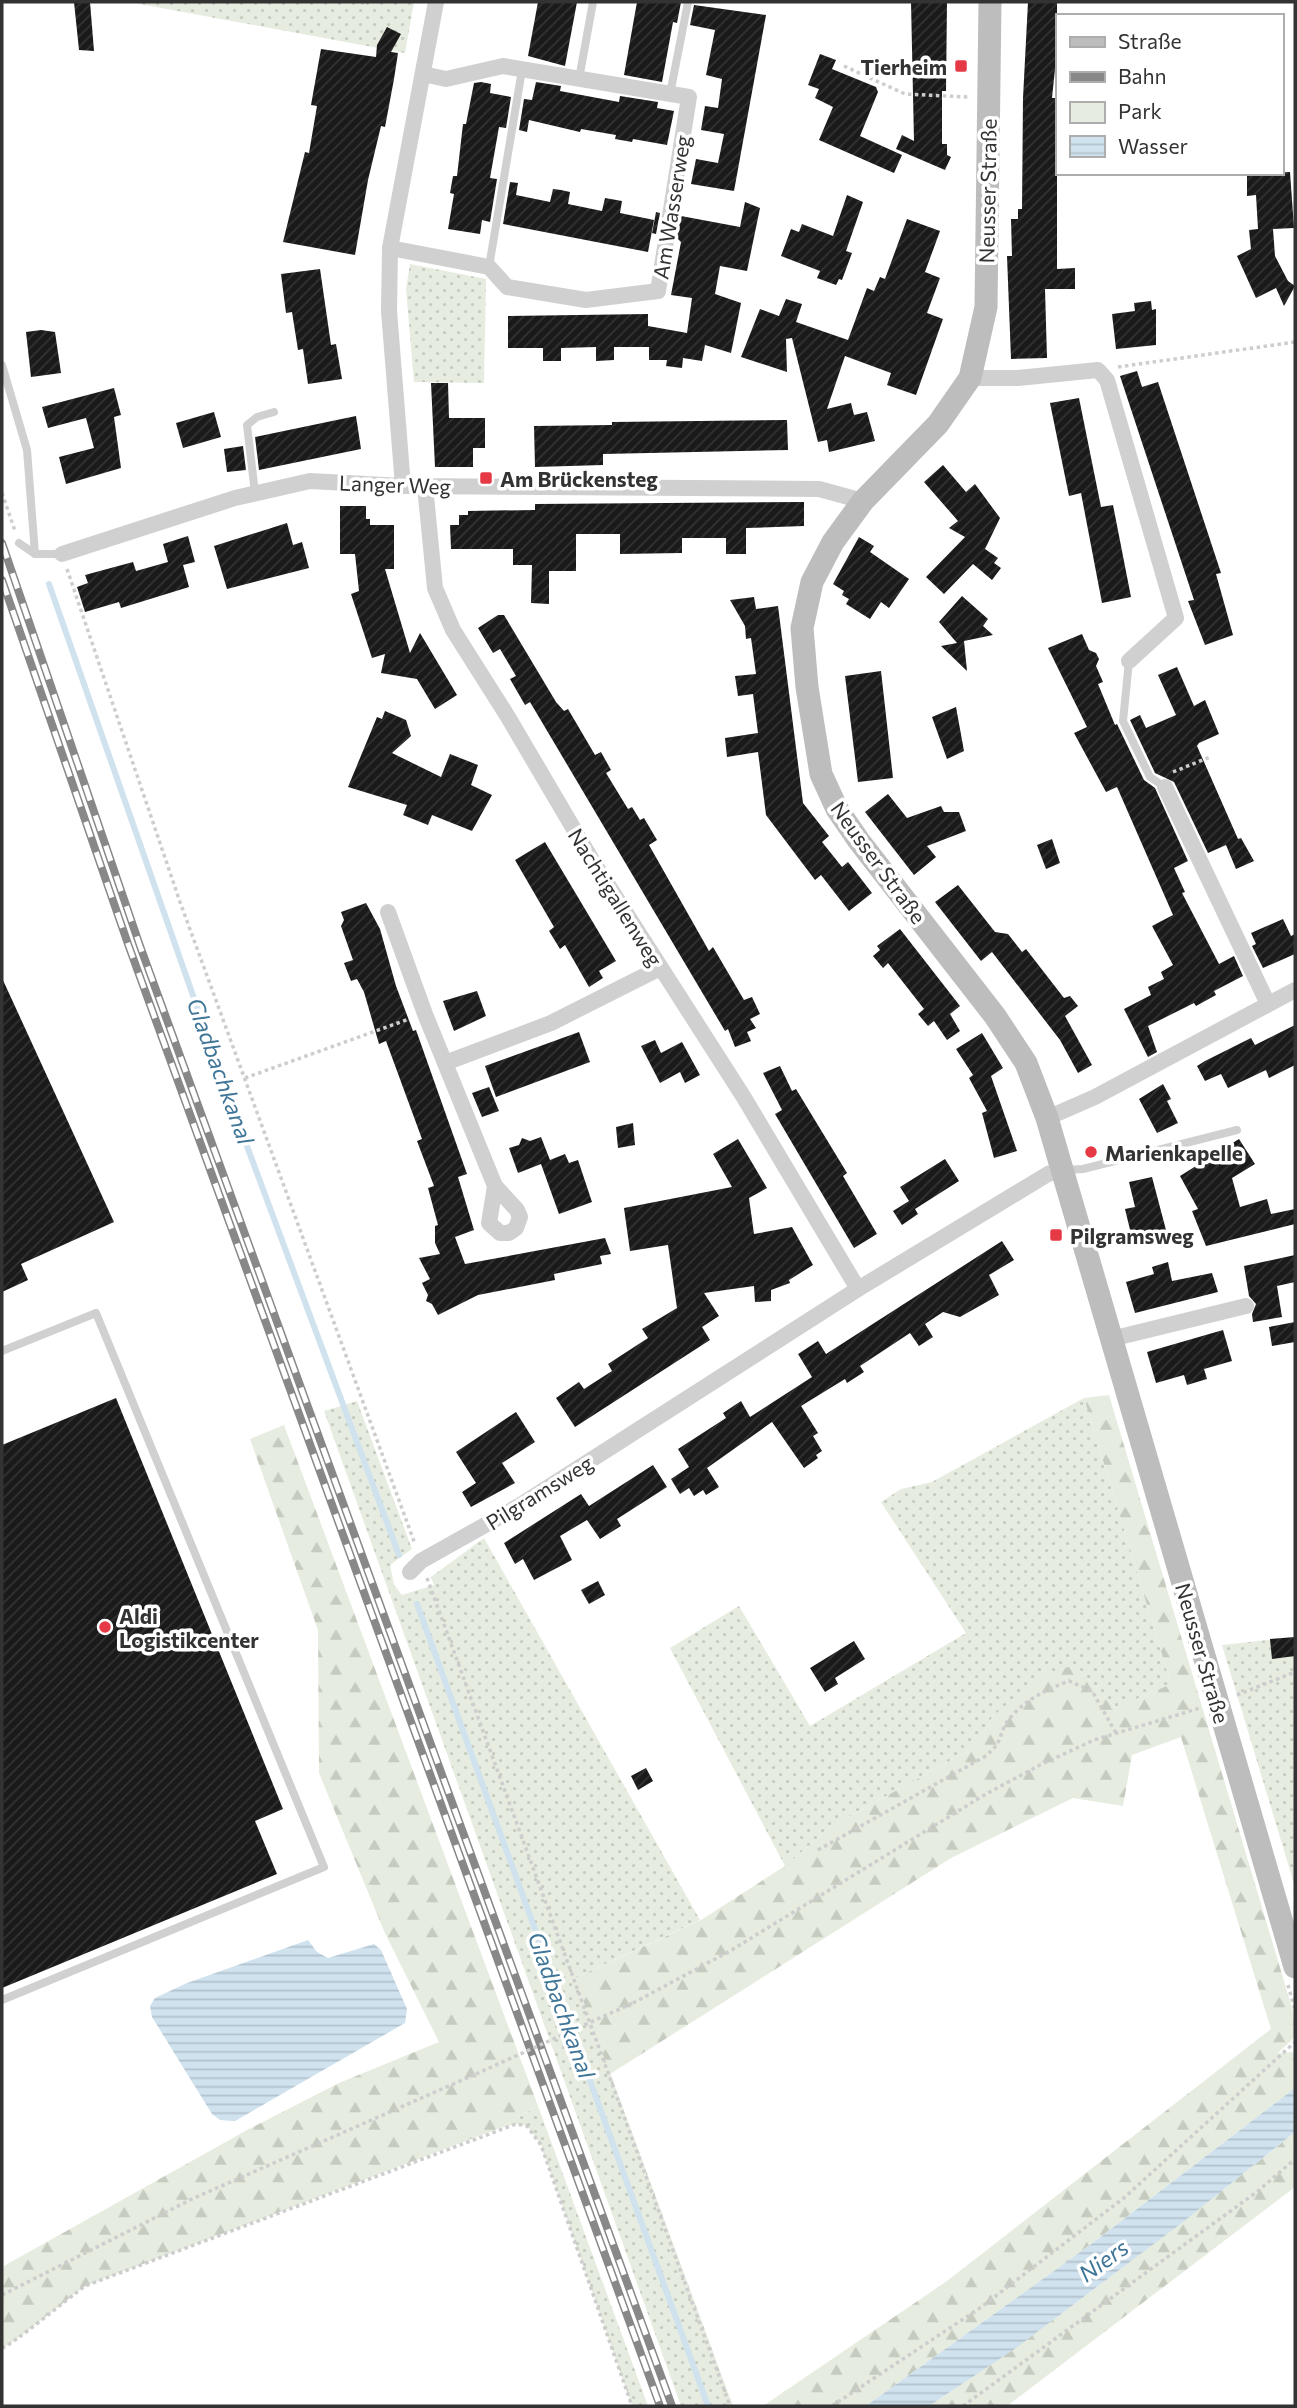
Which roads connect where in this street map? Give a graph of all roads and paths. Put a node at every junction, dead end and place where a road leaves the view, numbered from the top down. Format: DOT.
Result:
graph roads {
  1 [pos="362,2"];
  2 [pos="436,2"];
  3 [pos="593,2"];
  4 [pos="688,2"];
  5 [pos="990,2"];
  6 [pos="367,5"];
  7 [pos="844,66"];
  8 [pos="522,70"];
  9 [pos="423,74"];
  10 [pos="579,79"];
  11 [pos="670,94"];
  12 [pos="988,97"];
  13 [pos="390,248"];
  14 [pos="489,267"];
  15 [pos="1295,342"];
  16 [pos="2,365"];
  17 [pos="1098,370"];
  18 [pos="970,378"];
  19 [pos="274,412"];
  20 [pos="403,486"];
  21 [pos="425,486"];
  22 [pos="2,493"];
  23 [pos="255,493"];
  24 [pos="863,501"];
  25 [pos="19,543"];
  26 [pos="35,554"];
  27 [pos="62,554"];
  28 [pos="1129,662"];
  29 [pos="1210,757"];
  30 [pos="1160,783"];
  31 [pos="388,912"];
  32 [pos="660,968"];
  33 [pos="1295,990"];
  34 [pos="1269,1004"];
  35 [pos="425,1014"];
  36 [pos="445,1063"];
  37 [pos="244,1078"];
  38 [pos="1047,1118"];
  39 [pos="1237,1130"];
  40 [pos="1061,1170"];
  41 [pos="495,1186"];
  42 [pos="858,1289"];
  43 [pos="1246,1306"];
  44 [pos="1111,1339"];
  45 [pos="2,1351"];
  46 [pos="416,1567"];
  47 [pos="1295,1672"];
  48 [pos="1212,1704"];
  49 [pos="1116,1733"];
  50 [pos="818,1850"];
  51 [pos="1295,1967"];
  52 [pos="2,2000"];
  53 [pos="1295,2042"];
  54 [pos="1295,2160"];
  55 [pos="2,2295"];
  56 [pos="2,2348"];
  57 [pos="632,2406"];
  58 [pos="730,2406"];
  59 [pos="831,2406"];
  60 [pos="963,2406"];
  1 -- 6 [label="path"];
  2 -- 9 [label="street"];
  3 -- 10 [label="lane"];
  4 -- 11 [label="lane"];
  5 -- 12 [label="street, Neusser Straße"];
  7 -- 12 [label="path"];
  8 -- 9 [label="street"];
  8 -- 10 [label="street"];
  8 -- 14 [label="lane"];
  9 -- 13 [label="street"];
  10 -- 11 [label="street"];
  11 -- 14 [label="street, Am Wasserweg"];
  12 -- 18 [label="street, Neusser Straße"];
  13 -- 14 [label="street, Am Wasserweg"];
  13 -- 20 [label="street"];
  15 -- 17 [label="path"];
  16 -- 26 [label="lane"];
  17 -- 18 [label="street"];
  17 -- 28 [label="street"];
  18 -- 24 [label="street, Neusser Straße"];
  19 -- 23 [label="lane"];
  20 -- 21 [label="street, Langer Weg"];
  20 -- 23 [label="street, Langer Weg"];
  21 -- 24 [label="street, Langer Weg"];
  21 -- 32 [label="street, Nachtigallenweg"];
  22 -- 25 [label="path"];
  23 -- 27 [label="street, Langer Weg"];
  24 -- 38 [label="street, Neusser Straße"];
  25 -- 26 [label="lane"];
  26 -- 27 [label="lane"];
  27 -- 37 [label="path"];
  28 -- 30 [label="lane"];
  29 -- 30 [label="path"];
  30 -- 34 [label="street"];
  31 -- 35 [label="street"];
  32 -- 36 [label="street"];
  32 -- 42 [label="street, Nachtigallenweg"];
  33 -- 34 [label="street"];
  34 -- 38 [label="street"];
  35 -- 36 [label="street"];
  35 -- 37 [label="path"];
  36 -- 41 [label="street"];
  37 -- 46 [label="path"];
  38 -- 40 [label="street, Neusser Straße"];
  39 -- 40 [label="lane"];
  40 -- 42 [label="street, Pilgramsweg"];
  40 -- 44 [label="street, Neusser Straße"];
  42 -- 46 [label="street, Pilgramsweg"];
  43 -- 44 [label="street"];
  44 -- 48 [label="street, Neusser Straße"];
  45 -- 52 [label="lane"];
  46 -- 58 [label="path"];
  47 -- 48 [label="path"];
  48 -- 49 [label="path"];
  48 -- 51 [label="street, Neusser Straße"];
  49 -- 50 [label="path"];
  49 -- 55 [label="path, bridge"];
  53 -- 59 [label="path"];
  54 -- 60 [label="path"];
  56 -- 57 [label="path"];
}
